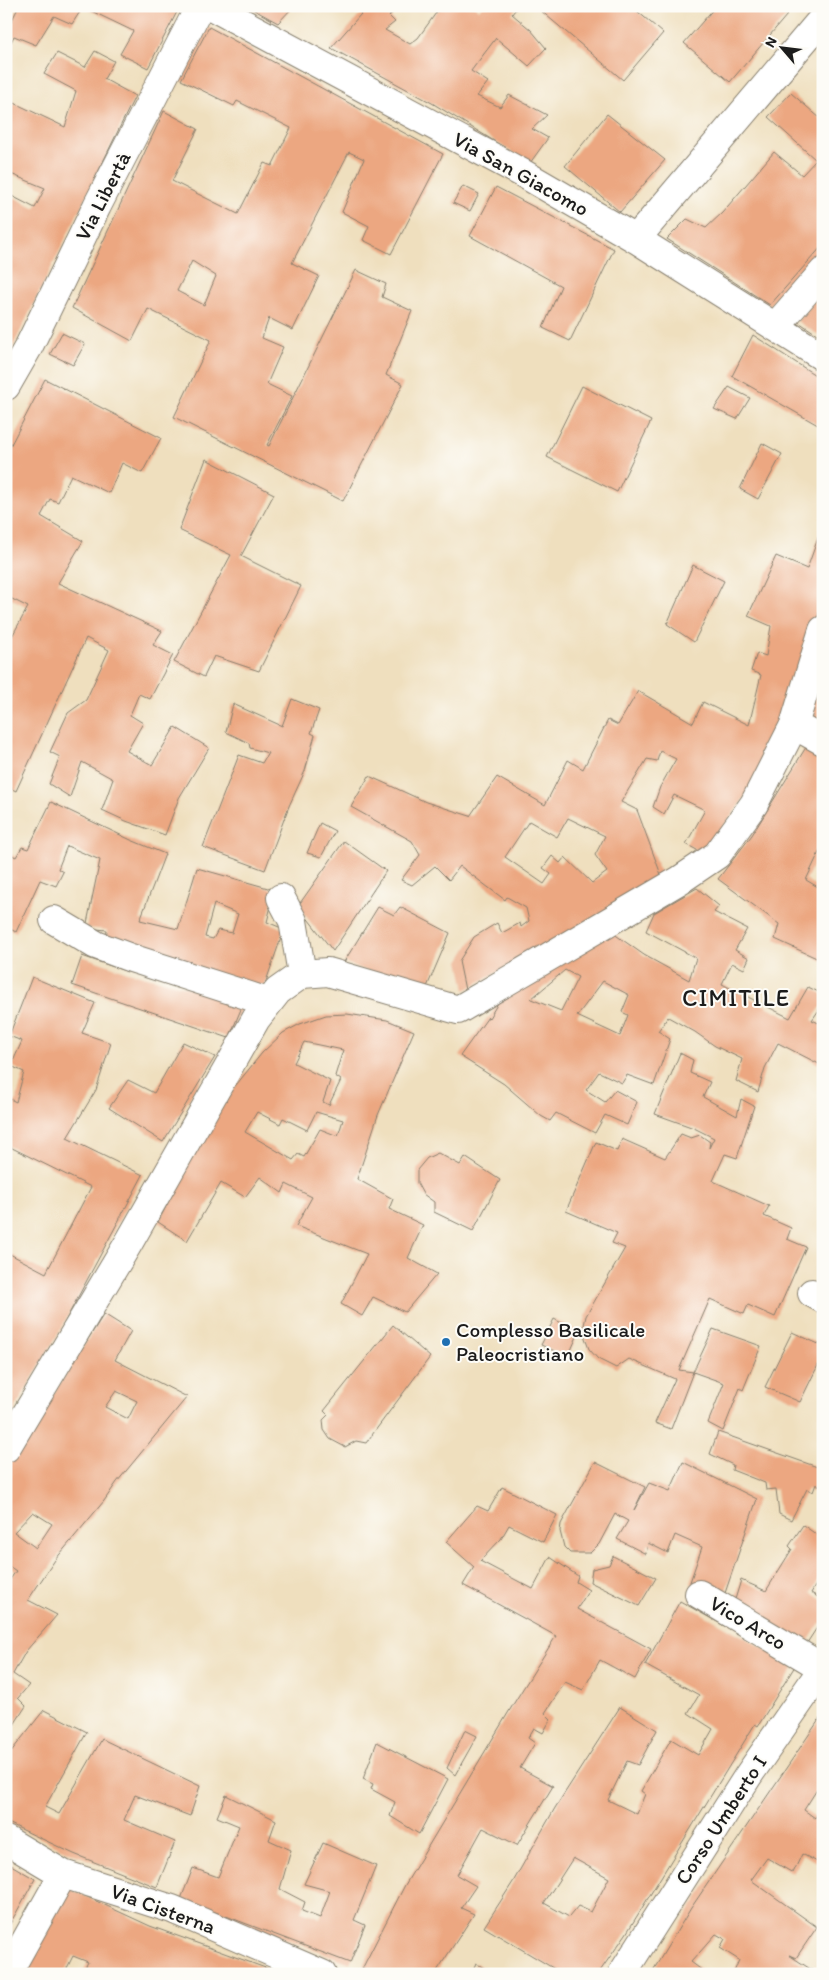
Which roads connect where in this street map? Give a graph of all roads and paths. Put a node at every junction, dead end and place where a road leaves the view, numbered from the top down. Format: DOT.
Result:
graph roads {
  1 [pos="200,6"];
  2 [pos="210,6"];
  3 [pos="823,18"];
  4 [pos="636,239"];
  5 [pos="823,272"];
  6 [pos="775,327"];
  7 [pos="823,358"];
  8 [pos="6,386"];
  9 [pos="823,630"];
  10 [pos="794,725"];
  11 [pos="823,741"];
  12 [pos="281,898"];
  13 [pos="54,920"];
  14 [pos="302,974"];
  15 [pos="268,1002"];
  16 [pos="6,1448"];
  17 [pos="699,1594"];
  18 [pos="823,1668"];
  19 [pos="6,1840"];
  20 [pos="63,1874"];
  21 [pos="8,1974"];
  22 [pos="322,1974"];
  23 [pos="622,1974"];
  1 -- 8 [label="street, Via Libertà"];
  2 -- 4 [label="street, Via San Giacomo"];
  3 -- 4 [label="street"];
  4 -- 6 [label="street, Via San Giacomo"];
  5 -- 6 [label="street"];
  6 -- 7 [label="street, Via San Giacomo"];
  9 -- 10 [label="street"];
  10 -- 11 [label="street"];
  10 -- 14 [label="street"];
  12 -- 14 [label="street"];
  13 -- 15 [label="street"];
  14 -- 15 [label="street"];
  15 -- 16 [label="street"];
  17 -- 18 [label="street, Vico Arco"];
  18 -- 23 [label="street, Corso Umberto I"];
  19 -- 20 [label="street, Via Cisterna"];
  20 -- 21 [label="street"];
  20 -- 22 [label="street, Via Cisterna"];
}
